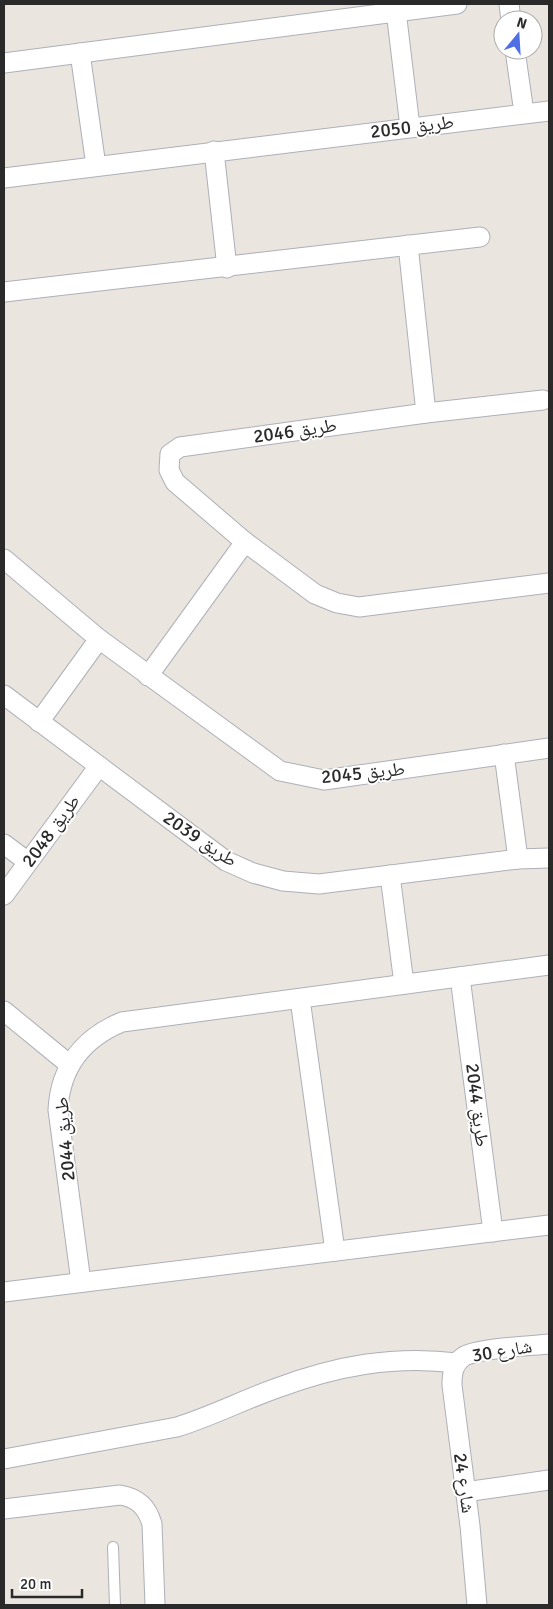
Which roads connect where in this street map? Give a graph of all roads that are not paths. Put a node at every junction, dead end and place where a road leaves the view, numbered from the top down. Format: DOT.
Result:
graph roads {
  1 [pos="457,4"];
  2 [pos="396,11"];
  3 [pos="80,53"];
  4 [pos="516,60"];
  5 [pos="4,64"];
  6 [pos="549,111"];
  7 [pos="524,113"];
  8 [pos="410,127"];
  9 [pos="214,151"];
  10 [pos="96,166"];
  11 [pos="4,178"];
  12 [pos="480,237"];
  13 [pos="408,245"];
  14 [pos="228,268"];
  15 [pos="4,292"];
  16 [pos="543,400"];
  17 [pos="426,412"];
  18 [pos="245,542"];
  19 [pos="4,559"];
  20 [pos="549,583"];
  21 [pos="98,639"];
  22 [pos="148,676"];
  23 [pos="4,695"];
  24 [pos="39,722"];
  25 [pos="549,748"];
  26 [pos="504,754"];
  27 [pos="98,766"];
  28 [pos="4,844"];
  29 [pos="549,858"];
  30 [pos="518,859"];
  31 [pos="28,862"];
  32 [pos="390,875"];
  33 [pos="4,896"];
  34 [pos="549,965"];
  35 [pos="460,977"];
  36 [pos="404,984"];
  37 [pos="300,999"];
  38 [pos="4,1011"];
  39 [pos="70,1066"];
  40 [pos="549,1225"];
  41 [pos="493,1232"];
  42 [pos="335,1251"];
  43 [pos="81,1282"];
  44 [pos="4,1292"];
  45 [pos="549,1344"];
  46 [pos="457,1363"];
  47 [pos="4,1459"];
  48 [pos="549,1480"];
  49 [pos="465,1492"];
  50 [pos="4,1509"];
  51 [pos="113,1546"];
  52 [pos="115,1605"];
  53 [pos="156,1605"];
  54 [pos="477,1605"];
  1 -- 2 [label="street"];
  2 -- 3 [label="street"];
  2 -- 8 [label="street"];
  3 -- 5 [label="street"];
  3 -- 10 [label="street"];
  4 -- 7 [label="street"];
  6 -- 7 [label="street, طريق 2050"];
  7 -- 8 [label="street, طريق 2050"];
  8 -- 9 [label="street, طريق 2050"];
  9 -- 10 [label="street, طريق 2050"];
  9 -- 14 [label="street"];
  10 -- 11 [label="street, طريق 2050"];
  12 -- 13 [label="street"];
  13 -- 14 [label="street"];
  13 -- 17 [label="street"];
  14 -- 15 [label="street"];
  16 -- 17 [label="street, طريق 2046"];
  17 -- 18 [label="street, طريق 2046"];
  18 -- 20 [label="street, طريق 2046"];
  18 -- 22 [label="street"];
  19 -- 21 [label="street, طريق 2045"];
  21 -- 22 [label="street, طريق 2045"];
  21 -- 24 [label="street"];
  22 -- 26 [label="street, طريق 2045"];
  23 -- 24 [label="street, طريق 2039"];
  24 -- 27 [label="street, طريق 2039"];
  25 -- 26 [label="street, طريق 2045"];
  26 -- 30 [label="street"];
  27 -- 31 [label="street, طريق 2048"];
  27 -- 32 [label="street, طريق 2039"];
  28 -- 31 [label="street"];
  29 -- 30 [label="street, طريق 2039"];
  30 -- 32 [label="street, طريق 2039"];
  31 -- 33 [label="street, طريق 2048"];
  32 -- 36 [label="street"];
  34 -- 35 [label="street, طريق 2044"];
  35 -- 36 [label="street, طريق 2044"];
  35 -- 41 [label="street, طريق 2044"];
  36 -- 37 [label="street, طريق 2044"];
  37 -- 39 [label="street, طريق 2044"];
  37 -- 42 [label="street"];
  38 -- 39 [label="street"];
  39 -- 43 [label="street, طريق 2044"];
  40 -- 41 [label="street"];
  41 -- 42 [label="street"];
  42 -- 43 [label="street"];
  43 -- 44 [label="street"];
  45 -- 46 [label="street, شارع 30"];
  46 -- 47 [label="street"];
  46 -- 49 [label="street, شارع 24"];
  48 -- 49 [label="street"];
  49 -- 54 [label="street, شارع 24"];
  50 -- 53 [label="street"];
  51 -- 52 [label="lane"];
}
